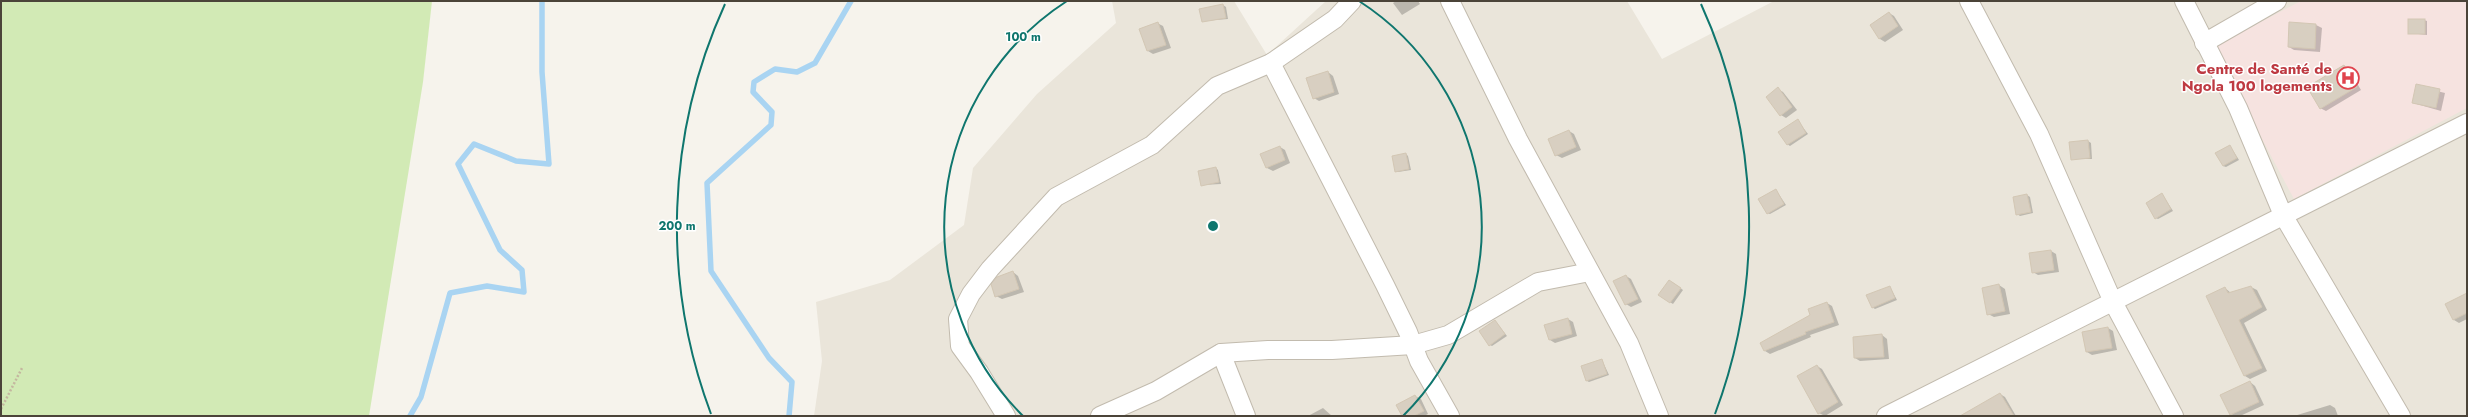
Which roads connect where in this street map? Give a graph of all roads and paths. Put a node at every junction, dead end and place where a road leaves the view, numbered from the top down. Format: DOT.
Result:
graph roads {
  1 [pos="1352,1"];
  2 [pos="1450,1"];
  3 [pos="1969,1"];
  4 [pos="2184,1"];
  5 [pos="2277,1"];
  6 [pos="2204,43"];
  7 [pos="1271,63"];
  8 [pos="2467,123"];
  9 [pos="2284,215"];
  10 [pos="1590,272"];
  11 [pos="2113,302"];
  12 [pos="1413,345"];
  13 [pos="1221,353"];
  14 [pos="22,368"];
  15 [pos="1,409"];
  16 [pos="1006,416"];
  17 [pos="1100,416"];
  18 [pos="1246,416"];
  19 [pos="1450,416"];
  20 [pos="1660,416"];
  21 [pos="1886,416"];
  22 [pos="2174,416"];
  23 [pos="2401,416"];
  1 -- 7 [label="street"];
  2 -- 10 [label="street"];
  3 -- 11 [label="street"];
  4 -- 6 [label="street"];
  5 -- 6 [label="street"];
  6 -- 9 [label="street"];
  7 -- 12 [label="street"];
  7 -- 16 [label="street"];
  8 -- 9 [label="street"];
  9 -- 11 [label="street"];
  9 -- 23 [label="street"];
  10 -- 12 [label="street"];
  10 -- 20 [label="street"];
  11 -- 21 [label="street"];
  11 -- 22 [label="street"];
  12 -- 13 [label="street"];
  12 -- 19 [label="street"];
  13 -- 17 [label="street"];
  13 -- 18 [label="street"];
  14 -- 15 [label="path"];
}
